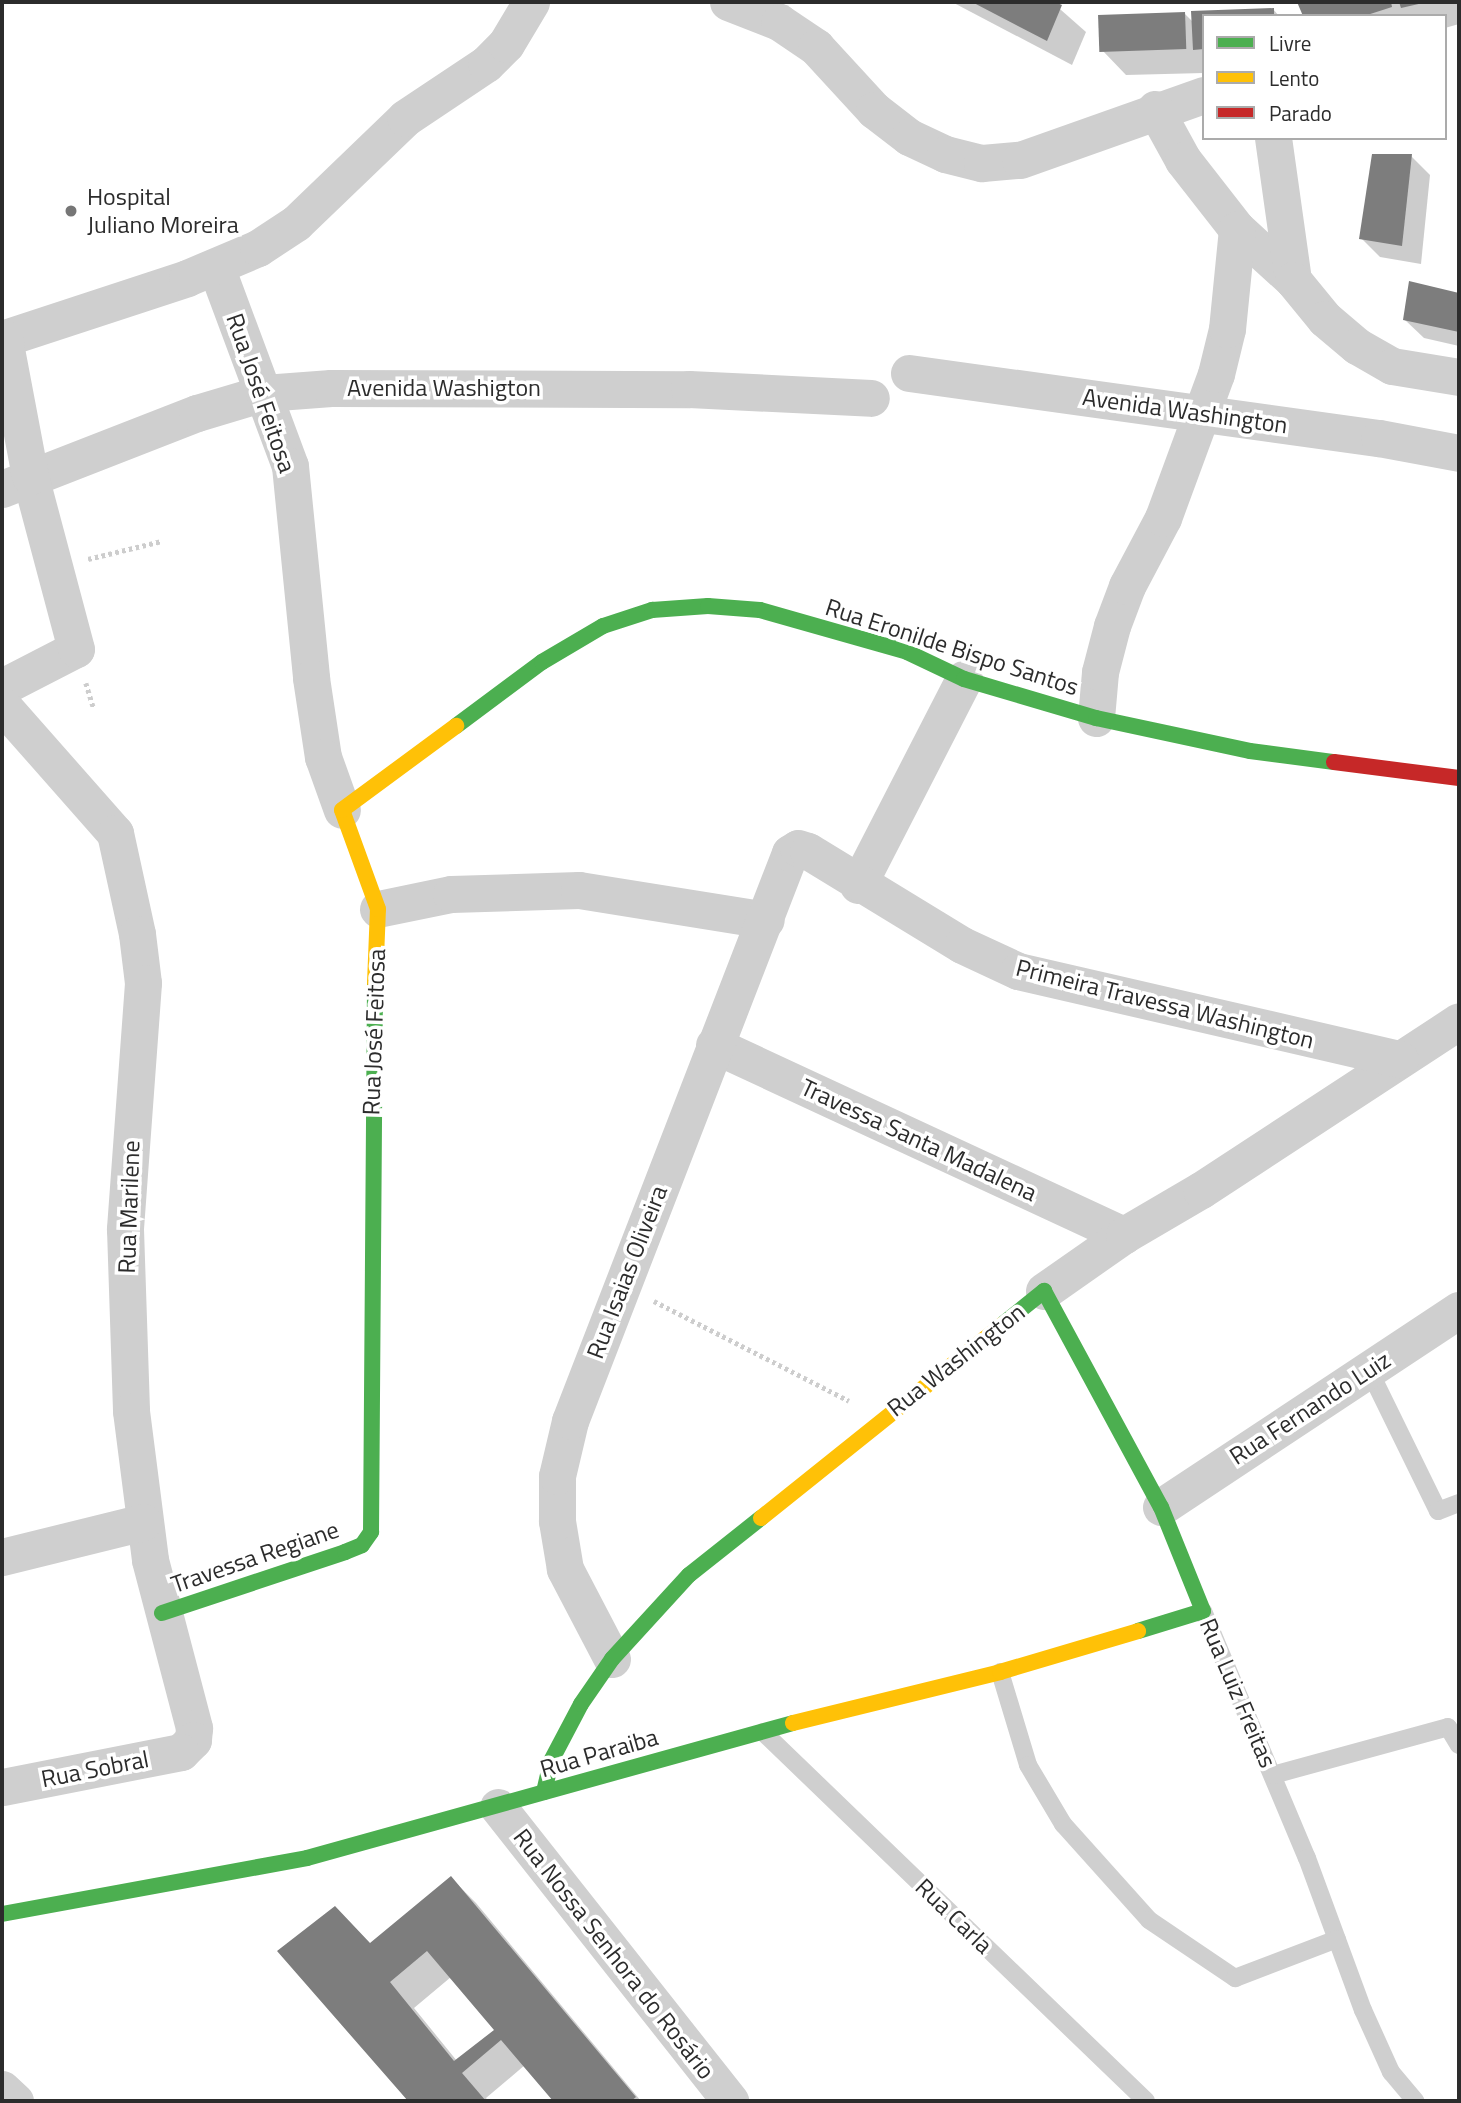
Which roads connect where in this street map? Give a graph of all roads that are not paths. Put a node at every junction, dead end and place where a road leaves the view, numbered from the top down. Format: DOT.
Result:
graph roads {
  1 [pos="531,2"];
  2 [pos="728,2"];
  3 [pos="1202,96"];
  4 [pos="1155,109"];
  5 [pos="1273,140"];
  6 [pos="1237,229"];
  7 [pos="216,267"];
  8 [pos="1293,280"];
  9 [pos="3,339"];
  10 [pos="909,373"];
  11 [pos="1459,377"];
  12 [pos="264,393"];
  13 [pos="871,398"];
  14 [pos="1204,414"];
  15 [pos="1459,453"];
  16 [pos="16,482"];
  17 [pos="964,679"];
  18 [pos="2,687"];
  19 [pos="2,705"];
  20 [pos="1096,718"];
  21 [pos="1459,778"];
  22 [pos="342,810"];
  23 [pos="858,885"];
  24 [pos="771,905"];
  25 [pos="378,909"];
  26 [pos="1459,1021"];
  27 [pos="715,1045"];
  28 [pos="1400,1059"];
  29 [pos="1124,1235"];
  30 [pos="1044,1291"];
  31 [pos="1459,1310"];
  32 [pos="1369,1370"];
  33 [pos="1459,1503"];
  34 [pos="1161,1507"];
  35 [pos="143,1522"];
  36 [pos="362,1545"];
  37 [pos="2,1557"];
  38 [pos="1203,1611"];
  39 [pos="162,1613"];
  40 [pos="612,1659"];
  41 [pos="1000,1672"];
  42 [pos="762,1731"];
  43 [pos="1459,1745"];
  44 [pos="187,1746"];
  45 [pos="1273,1775"];
  46 [pos="2,1787"];
  47 [pos="544,1792"];
  48 [pos="498,1807"];
  49 [pos="2,1914"];
  50 [pos="1337,1939"];
  51 [pos="2,2089"];
  52 [pos="15,2101"];
  53 [pos="730,2101"];
  54 [pos="1146,2101"];
  55 [pos="1415,2101"];
  1 -- 7 [label="street"];
  2 -- 4 [label="street"];
  3 -- 4 [label="street"];
  4 -- 6 [label="street"];
  5 -- 8 [label="street"];
  6 -- 8 [label="street"];
  6 -- 14 [label="street"];
  7 -- 9 [label="street"];
  7 -- 12 [label="street, Rua José Feitosa"];
  8 -- 11 [label="street"];
  9 -- 16 [label="street"];
  10 -- 14 [label="street, Avenida Washington"];
  12 -- 13 [label="street, Avenida Washigton"];
  12 -- 16 [label="street, Avenida Washigton"];
  12 -- 22 [label="street, Rua José Feitosa"];
  14 -- 15 [label="street, Avenida Washington"];
  14 -- 20 [label="street"];
  16 -- 18 [label="street"];
  17 -- 20 [label="street, Rua Eronilde Bispo Santos"];
  17 -- 22 [label="street, Rua Eronilde Bispo Santos"];
  17 -- 23 [label="street"];
  19 -- 35 [label="street, Rua Marilene"];
  20 -- 21 [label="street, Rua Eronilde Bispo Santos"];
  22 -- 25 [label="street"];
  23 -- 24 [label="street, Primeira Travessa Washington"];
  23 -- 28 [label="street, Primeira Travessa Washington"];
  24 -- 25 [label="street"];
  24 -- 27 [label="street, Rua Isaias Oliveira"];
  25 -- 36 [label="street, Rua José Feitosa"];
  26 -- 28 [label="street, Rua Washington"];
  27 -- 29 [label="street, Travessa Santa Madalena"];
  27 -- 40 [label="street, Rua Isaias Oliveira"];
  28 -- 29 [label="street, Rua Washington"];
  29 -- 30 [label="street, Rua Washington"];
  30 -- 34 [label="street, Rua Luiz Freitas"];
  30 -- 40 [label="street, Rua Washington"];
  31 -- 32 [label="street, Rua Fernando Luiz"];
  32 -- 33 [label="lane"];
  32 -- 34 [label="street, Rua Fernando Luiz"];
  34 -- 38 [label="street, Rua Luiz Freitas"];
  35 -- 37 [label="street"];
  35 -- 39 [label="street, Rua Marilene"];
  36 -- 39 [label="street, Travessa Regiane"];
  38 -- 41 [label="street, Rua Paraiba"];
  38 -- 45 [label="lane, Rua Luiz Freitas"];
  39 -- 44 [label="street, Rua Marilene"];
  40 -- 47 [label="street, Rua Washington"];
  41 -- 42 [label="street, Rua Paraiba"];
  41 -- 50 [label="lane"];
  42 -- 47 [label="street, Rua Paraiba"];
  42 -- 54 [label="lane, Rua Carla"];
  43 -- 45 [label="lane"];
  44 -- 46 [label="street, Rua Sobral"];
  45 -- 50 [label="lane, Rua Luiz Freitas"];
  47 -- 48 [label="street, Rua Paraiba"];
  48 -- 49 [label="street, Rua Paraiba"];
  48 -- 53 [label="street, Rua Nossa Senhora do Rosário"];
  50 -- 55 [label="lane, Rua Luiz Freitas"];
  51 -- 52 [label="street"];
}
